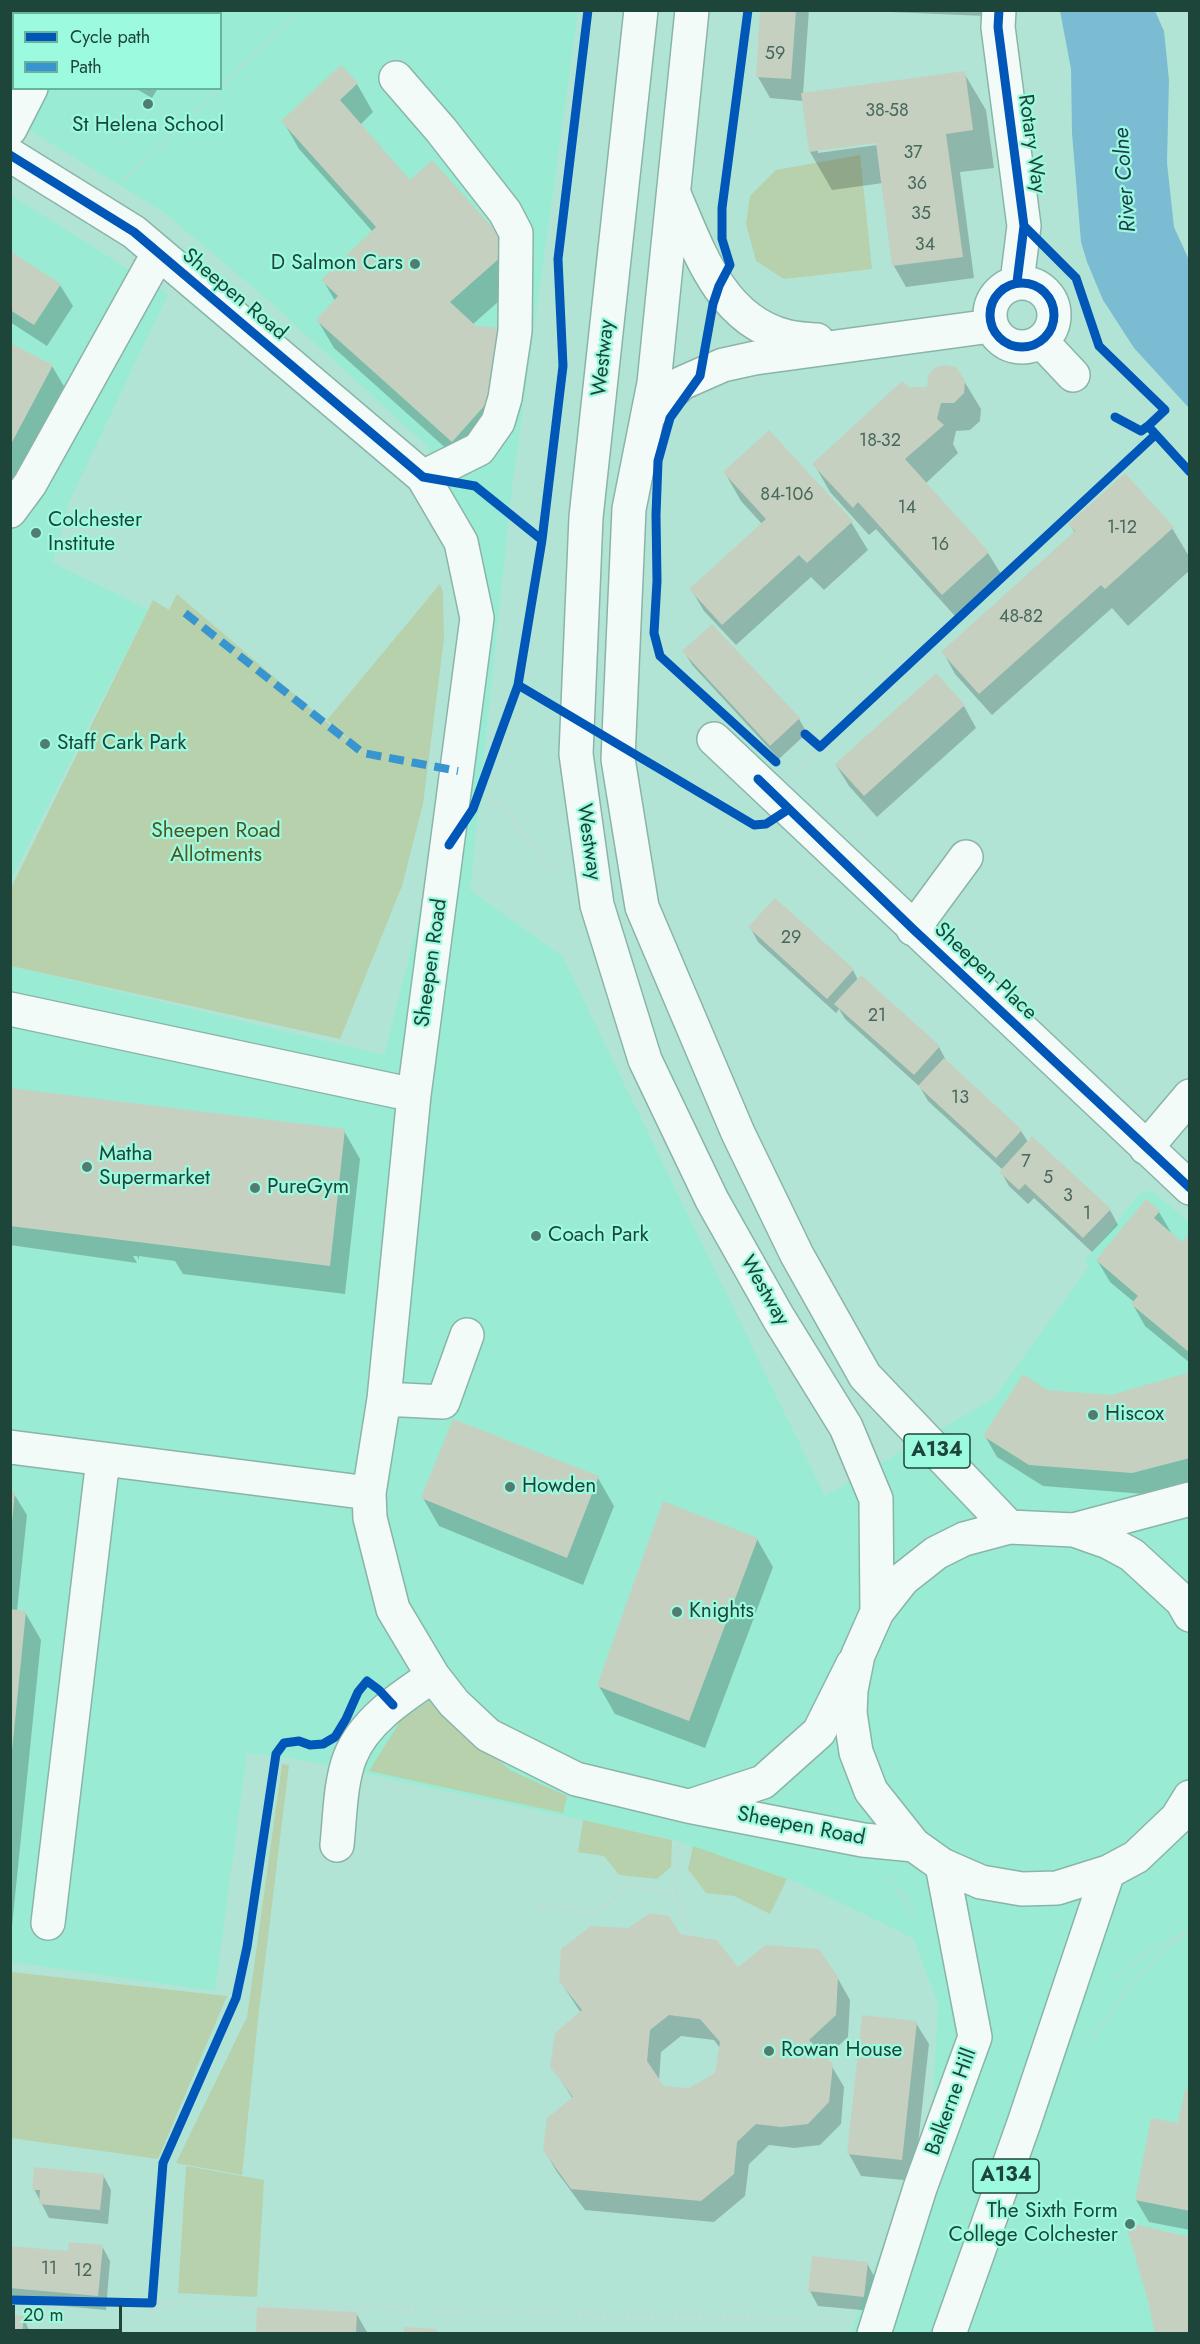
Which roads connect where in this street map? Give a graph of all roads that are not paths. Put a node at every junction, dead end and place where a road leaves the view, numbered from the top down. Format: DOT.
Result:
graph roads {
  1 [pos="641,10"];
  2 [pos="692,10"];
  3 [pos="999,10"];
  4 [pos="396,78"];
  5 [pos="30,90"];
  6 [pos="10,129"];
  7 [pos="10,155"];
  8 [pos="674,194"];
  9 [pos="158,254"];
  10 [pos="1017,282"];
  11 [pos="985,327"];
  12 [pos="1041,341"];
  13 [pos="852,344"];
  14 [pos="1073,375"];
  15 [pos="648,415"];
  16 [pos="423,477"];
  17 [pos="10,511"];
  18 [pos="714,740"];
  19 [pos="966,857"];
  20 [pos="913,929"];
  21 [pos="10,1009"];
  22 [pos="414,1095"];
  23 [pos="1190,1096"];
  24 [pos="1146,1148"];
  25 [pos="1190,1188"];
  26 [pos="466,1335"];
  27 [pos="384,1399"];
  28 [pos="10,1447"];
  29 [pos="103,1459"];
  30 [pos="369,1493"];
  31 [pos="1190,1499"];
  32 [pos="1009,1527"];
  33 [pos="1074,1530"];
  34 [pos="1187,1602"];
  35 [pos="877,1612"];
  36 [pos="858,1655"];
  37 [pos="433,1676"];
  38 [pos="685,1805"];
  39 [pos="1185,1811"];
  40 [pos="337,1845"];
  41 [pos="914,1845"];
  42 [pos="942,1865"];
  43 [pos="1108,1872"];
  44 [pos="48,1923"];
  45 [pos="864,2327"];
  46 [pos="949,2334"];
  1 -- 35 [label="main road, Westway"];
  2 -- 8 [label="main road, Westway / A134"];
  3 -- 10 [label="main road, Rotary Way"];
  4 -- 16 [label="main road"];
  5 -- 6 [label="main road"];
  7 -- 9 [label="main road, Sheepen Road"];
  8 -- 13 [label="main road"];
  8 -- 15 [label="main road, Westway / A134"];
  9 -- 16 [label="main road, Sheepen Road"];
  9 -- 17 [label="main road"];
  10 -- 11 [label="main road"];
  10 -- 12 [label="main road"];
  11 -- 12 [label="main road"];
  11 -- 13 [label="main road"];
  12 -- 14 [label="main road"];
  13 -- 15 [label="main road"];
  15 -- 32 [label="main road, Westway / A134"];
  16 -- 22 [label="main road, Sheepen Road"];
  18 -- 20 [label="main road, Sheepen Place"];
  19 -- 20 [label="main road"];
  20 -- 24 [label="main road, Sheepen Place"];
  21 -- 22 [label="main road"];
  22 -- 27 [label="main road, Sheepen Road"];
  23 -- 24 [label="main road"];
  24 -- 25 [label="main road, Sheepen Place"];
  26 -- 27 [label="main road"];
  27 -- 30 [label="main road, Sheepen Road"];
  28 -- 29 [label="main road"];
  29 -- 30 [label="main road"];
  29 -- 44 [label="main road"];
  30 -- 37 [label="main road, Sheepen Road"];
  31 -- 33 [label="main road"];
  32 -- 33 [label="main road"];
  32 -- 35 [label="main road"];
  33 -- 34 [label="main road"];
  35 -- 36 [label="main road"];
  36 -- 38 [label="main road, Sheepen Road"];
  36 -- 41 [label="main road"];
  37 -- 38 [label="main road, Sheepen Road"];
  37 -- 40 [label="main road"];
  38 -- 41 [label="main road, Sheepen Road"];
  39 -- 43 [label="main road"];
  41 -- 42 [label="main road"];
  42 -- 43 [label="main road"];
  42 -- 45 [label="main road, Balkerne Hill"];
  43 -- 46 [label="main road, A134"];
}
